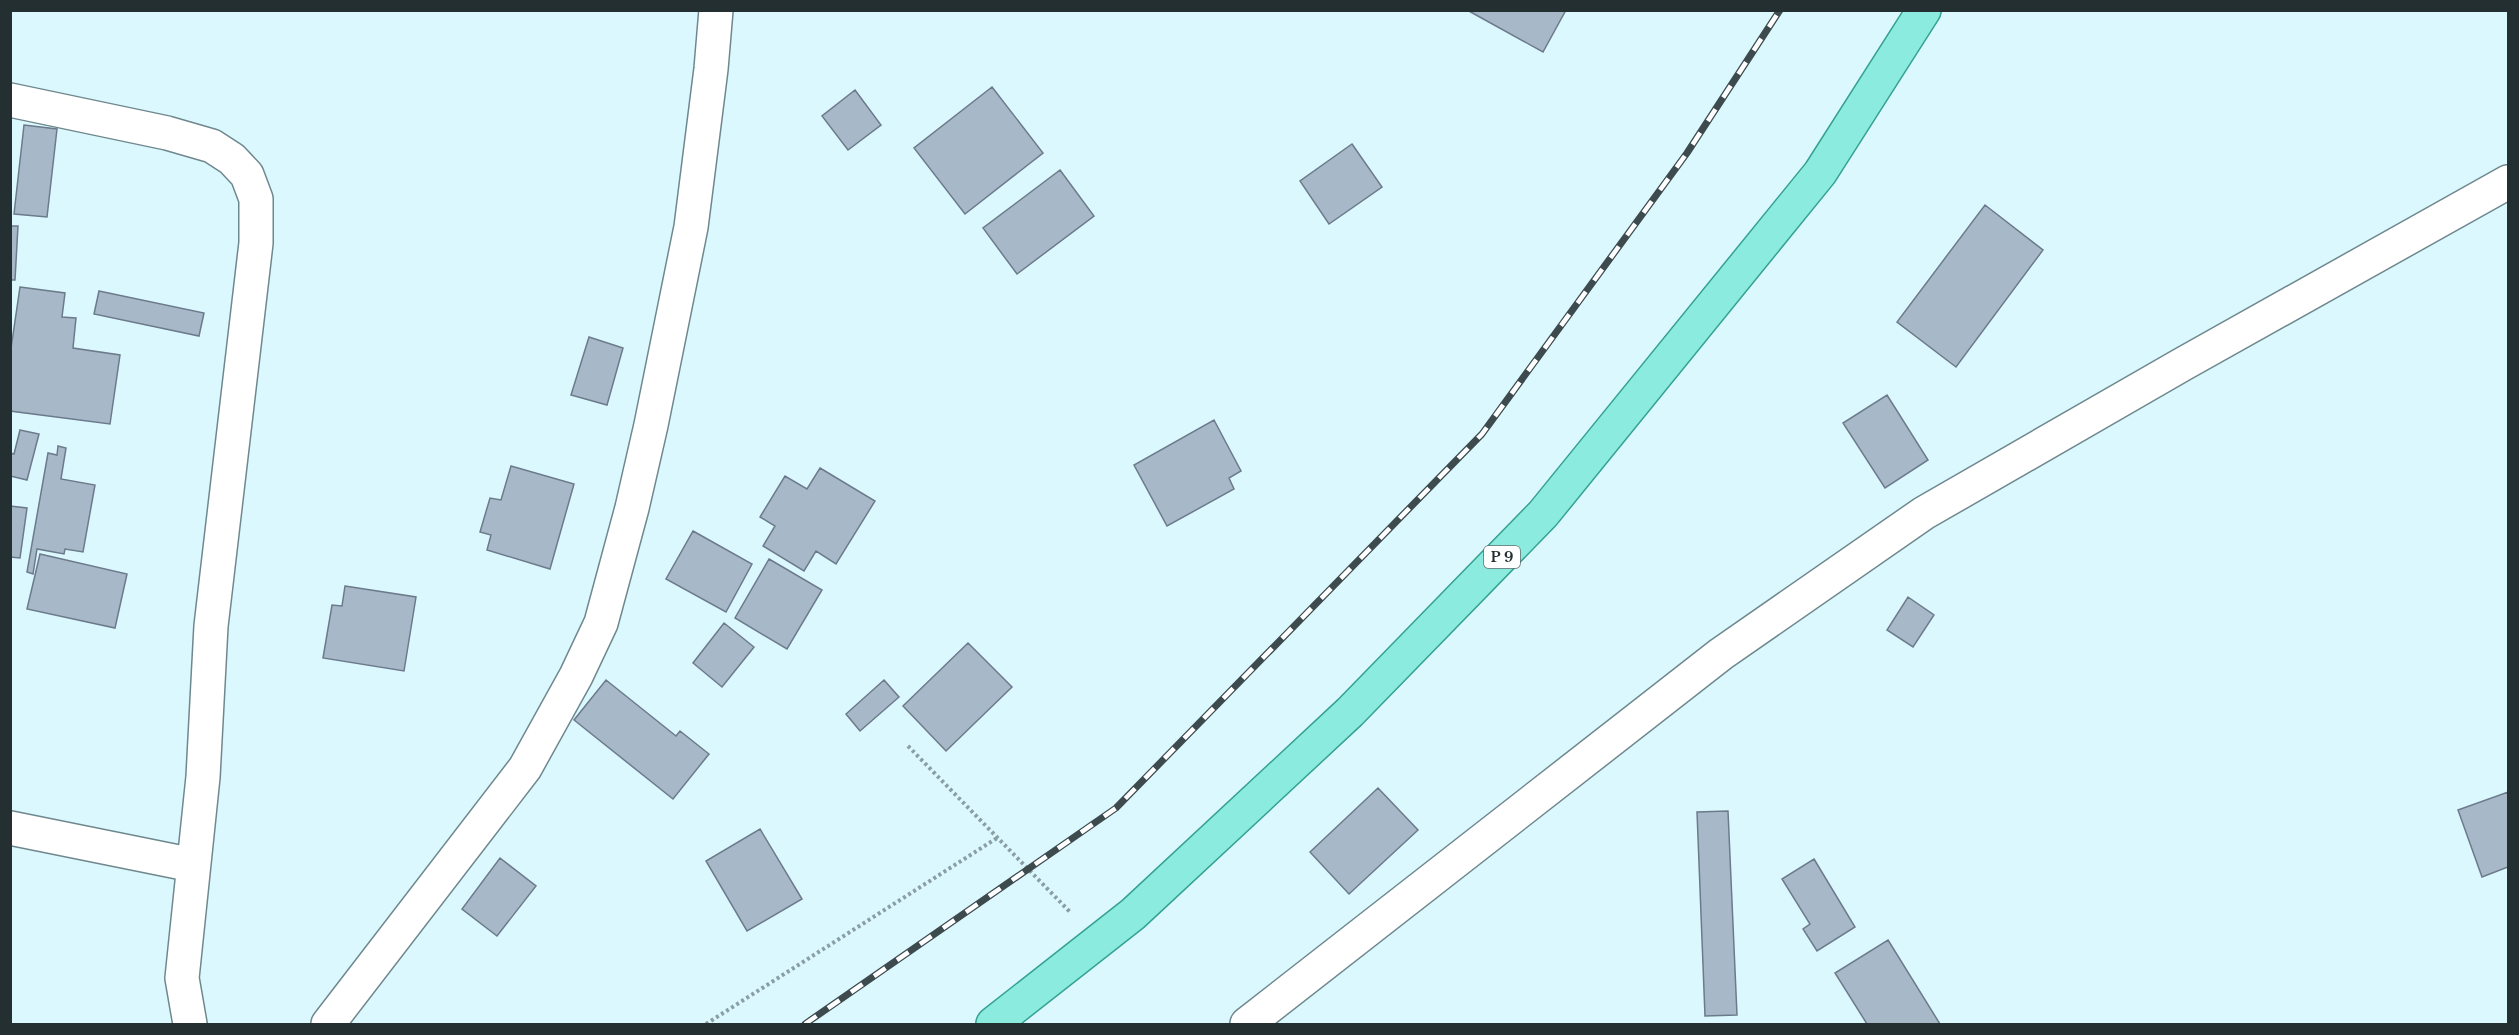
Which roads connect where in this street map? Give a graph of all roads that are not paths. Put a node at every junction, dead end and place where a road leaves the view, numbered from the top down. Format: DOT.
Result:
graph roads {
  1 [pos="716,10"];
  2 [pos="1924,10"];
  3 [pos="10,100"];
  4 [pos="2508,182"];
  5 [pos="10,828"];
  6 [pos="193,865"];
  7 [pos="190,1024"];
  8 [pos="328,1024"];
  9 [pos="993,1024"];
  10 [pos="1247,1024"];
  1 -- 8 [label="street"];
  2 -- 9 [label="main road, P 9"];
  3 -- 6 [label="street"];
  4 -- 10 [label="street"];
  5 -- 6 [label="street"];
  6 -- 7 [label="street"];
}
